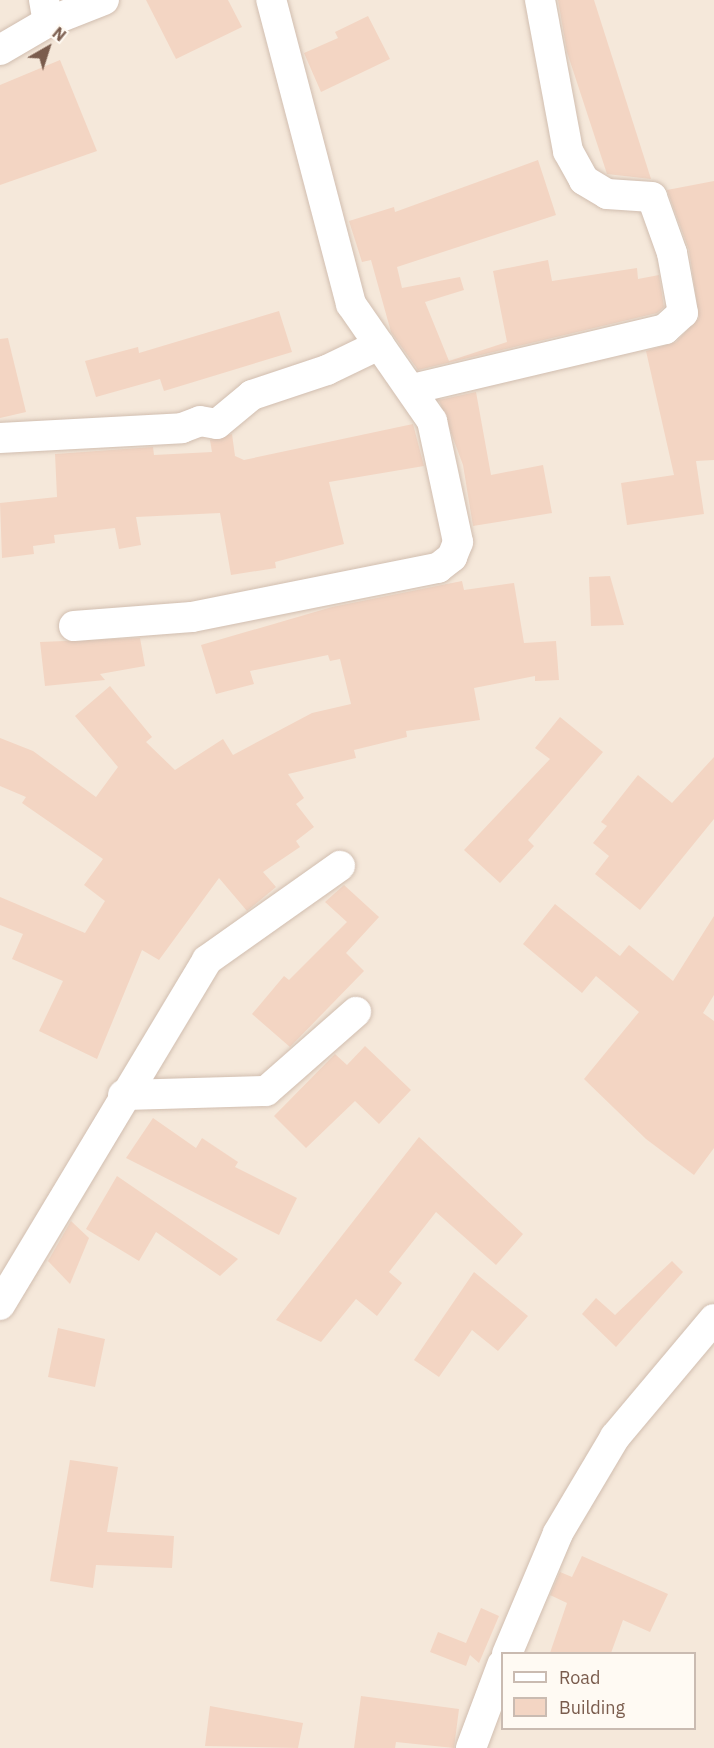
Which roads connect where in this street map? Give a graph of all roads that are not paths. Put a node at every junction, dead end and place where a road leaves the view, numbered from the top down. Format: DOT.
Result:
graph roads {
  1 [pos="104,0"];
  2 [pos="271,0"];
  3 [pos="540,0"];
  4 [pos="46,11"];
  5 [pos="0,50"];
  6 [pos="379,345"];
  7 [pos="412,389"];
  8 [pos="0,438"];
  9 [pos="74,626"];
  10 [pos="340,866"];
  11 [pos="356,1011"];
  12 [pos="123,1095"];
  13 [pos="0,1305"];
  14 [pos="714,1319"];
  15 [pos="507,1652"];
  16 [pos="501,1668"];
  17 [pos="471,1748"];
  1 -- 4 [label="street"];
  2 -- 6 [label="street"];
  3 -- 7 [label="street"];
  4 -- 5 [label="street"];
  6 -- 7 [label="street"];
  6 -- 8 [label="street"];
  7 -- 9 [label="street"];
  10 -- 12 [label="street"];
  11 -- 12 [label="street"];
  12 -- 13 [label="street"];
  14 -- 15 [label="street"];
  16 -- 17 [label="street"];
}
